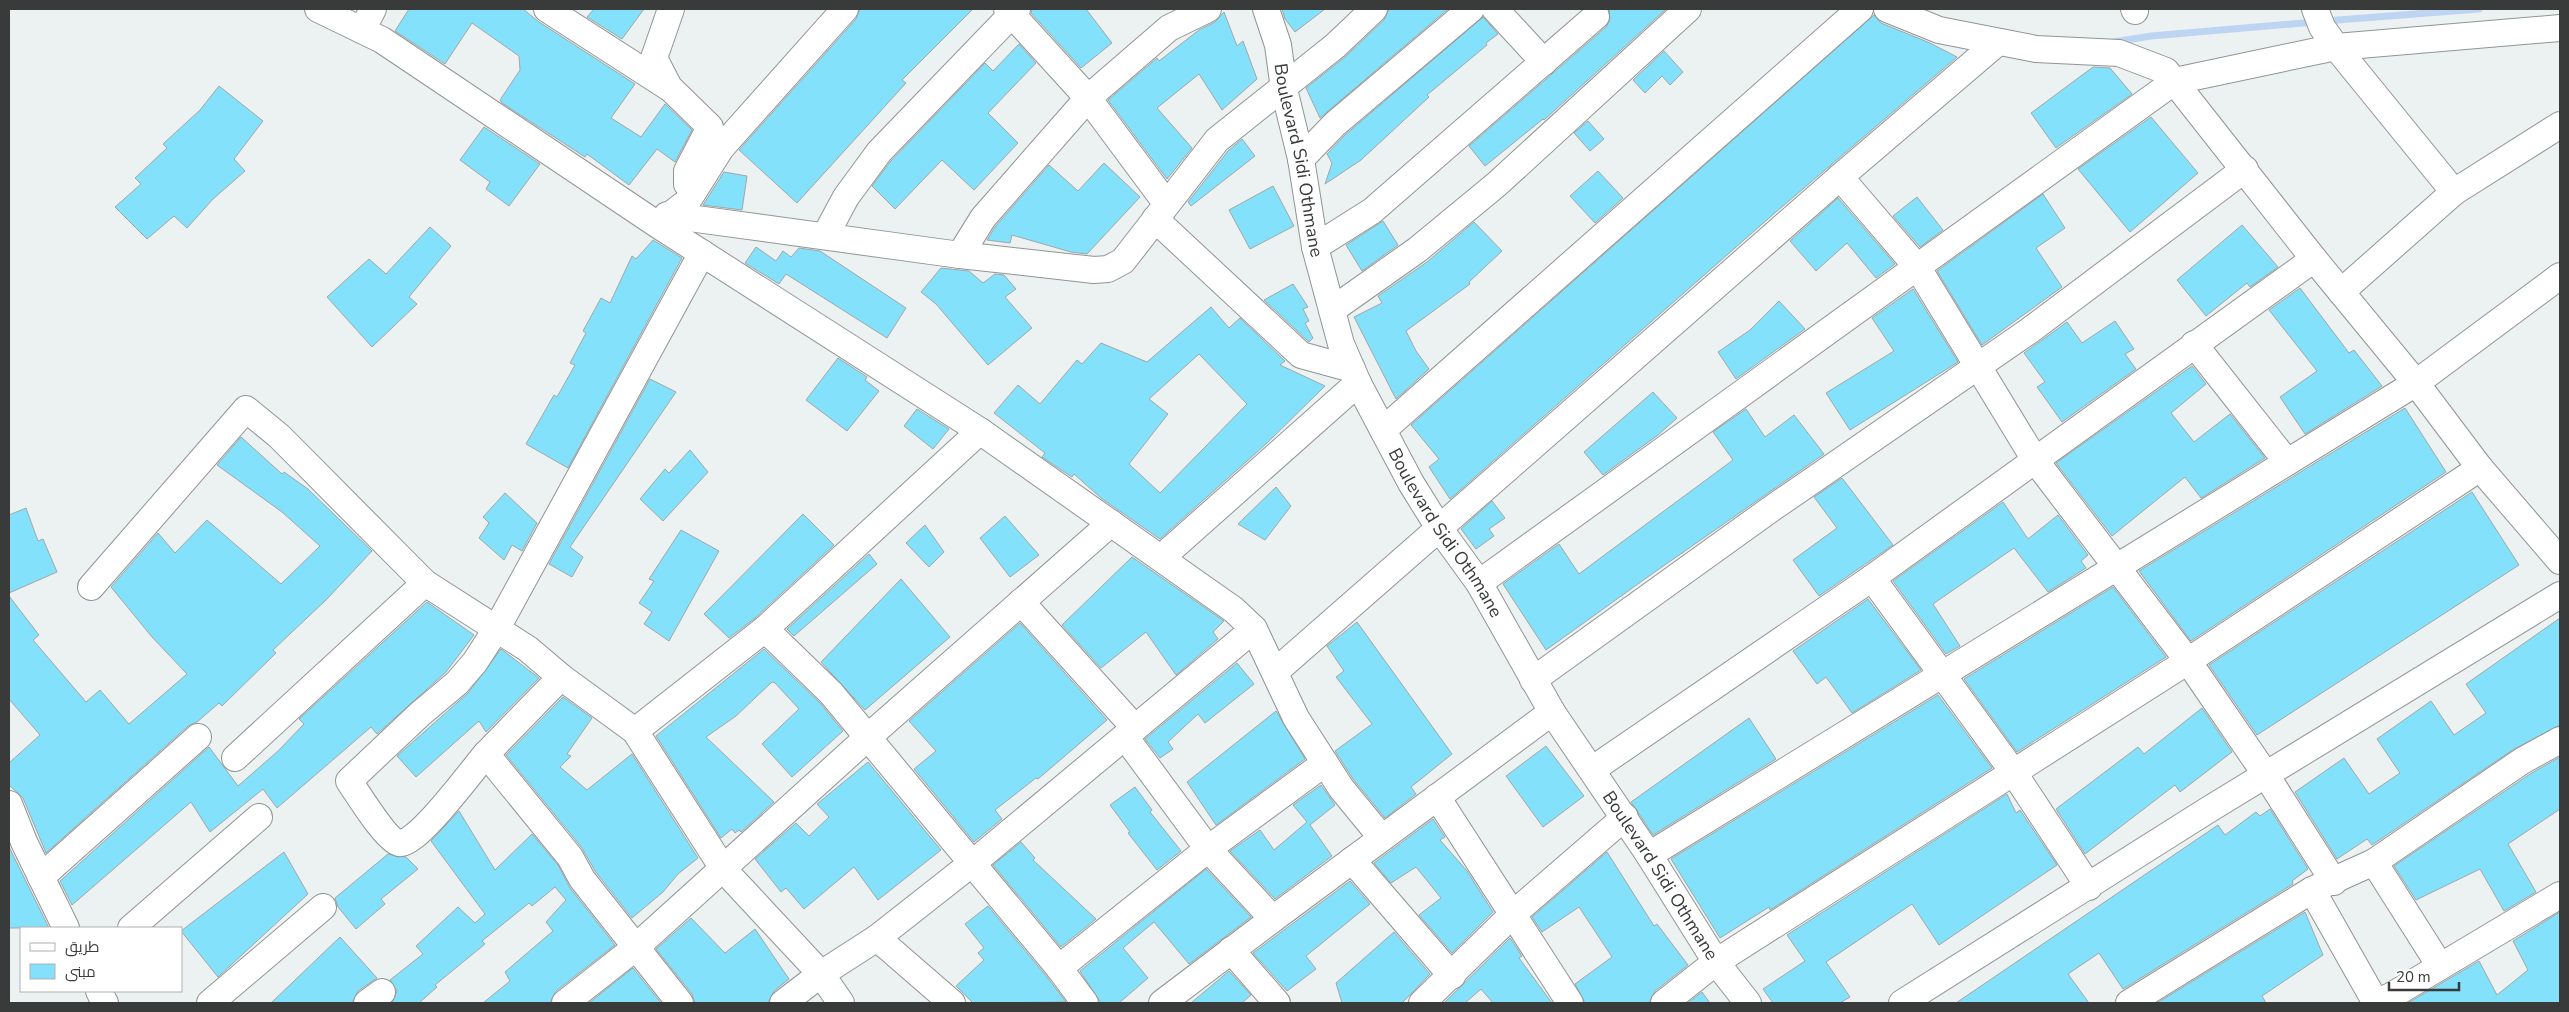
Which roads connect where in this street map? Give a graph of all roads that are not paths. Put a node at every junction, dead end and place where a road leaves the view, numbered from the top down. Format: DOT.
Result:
graph roads {
  1 [pos="318,9"];
  2 [pos="547,9"];
  3 [pos="671,9"];
  4 [pos="845,9"];
  5 [pos="1208,9"];
  6 [pos="1266,9"];
  7 [pos="1374,9"];
  8 [pos="1472,9"];
  9 [pos="1495,9"];
  10 [pos="1688,9"];
  11 [pos="1860,9"];
  12 [pos="1888,9"];
  13 [pos="1012,10"];
  14 [pos="1596,16"];
  15 [pos="367,19"];
  16 [pos="2324,28"];
  17 [pos="2560,28"];
  18 [pos="1998,42"];
  19 [pos="1544,62"];
  20 [pos="2175,81"];
  21 [pos="669,88"];
  22 [pos="1284,89"];
  23 [pos="1088,98"];
  24 [pos="2560,126"];
  25 [pos="1302,159"];
  26 [pos="2245,169"];
  27 [pos="1840,177"];
  28 [pos="2454,192"];
  29 [pos="1160,211"];
  30 [pos="671,214"];
  31 [pos="825,236"];
  32 [pos="1315,247"];
  33 [pos="702,253"];
  34 [pos="960,256"];
  35 [pos="2314,259"];
  36 [pos="1918,268"];
  37 [pos="2560,276"];
  38 [pos="2341,292"];
  39 [pos="1332,310"];
  40 [pos="2194,344"];
  41 [pos="1977,365"];
  42 [pos="1354,376"];
  43 [pos="2416,383"];
  44 [pos="1383,430"];
  45 [pos="980,431"];
  46 [pos="2035,460"];
  47 [pos="2287,462"];
  48 [pos="2480,468"];
  49 [pos="1111,523"];
  50 [pos="1439,528"];
  51 [pos="1161,558"];
  52 [pos="2560,561"];
  53 [pos="2118,568"];
  54 [pos="1872,578"];
  55 [pos="425,583"];
  56 [pos="1479,583"];
  57 [pos="90,587"];
  58 [pos="2560,595"];
  59 [pos="1021,602"];
  60 [pos="497,628"];
  61 [pos="764,629"];
  62 [pos="1254,629"];
  63 [pos="2188,661"];
  64 [pos="1275,672"];
  65 [pos="1943,674"];
  66 [pos="561,677"];
  67 [pos="1533,680"];
  68 [pos="1552,712"];
  69 [pos="635,731"];
  70 [pos="1130,733"];
  71 [pos="198,737"];
  72 [pos="867,738"];
  73 [pos="2560,740"];
  74 [pos="486,754"];
  75 [pos="235,758"];
  76 [pos="1325,763"];
  77 [pos="1593,769"];
  78 [pos="2014,773"];
  79 [pos="2266,775"];
  80 [pos="1437,797"];
  81 [pos="9,804"];
  82 [pos="259,817"];
  83 [pos="1625,817"];
  84 [pos="1382,838"];
  85 [pos="1208,850"];
  86 [pos="1649,855"];
  87 [pos="1352,860"];
  88 [pos="2374,862"];
  89 [pos="973,863"];
  90 [pos="724,870"];
  91 [pos="41,877"];
  92 [pos="2323,886"];
  93 [pos="2089,887"];
  94 [pos="2560,895"];
  95 [pos="323,907"];
  96 [pos="1513,914"];
  97 [pos="1272,919"];
  98 [pos="66,927"];
  99 [pos="132,927"];
  100 [pos="878,938"];
  101 [pos="635,948"];
  102 [pos="1231,950"];
  103 [pos="1716,962"];
  104 [pos="2440,966"];
  105 [pos="1059,968"];
  106 [pos="821,974"];
  107 [pos="1452,976"];
  108 [pos="99,992"];
  109 [pos="2384,1001"];
  110 [pos="1427,1002"];
  111 [pos="105,1003"];
  112 [pos="210,1003"];
  113 [pos="565,1003"];
  114 [pos="680,1003"];
  115 [pos="783,1003"];
  116 [pos="841,1003"];
  117 [pos="952,1003"];
  118 [pos="1085,1003"];
  119 [pos="1162,1003"];
  120 [pos="1277,1003"];
  121 [pos="1570,1003"];
  122 [pos="1664,1003"];
  123 [pos="1748,1003"];
  124 [pos="1902,1003"];
  125 [pos="2129,1003"];
  1 -- 15 [label="street"];
  2 -- 21 [label="street"];
  3 -- 21 [label="street"];
  4 -- 30 [label="street"];
  5 -- 23 [label="street"];
  6 -- 22 [label="street, Boulevard Sidi Othmane"];
  7 -- 22 [label="street"];
  8 -- 25 [label="street"];
  9 -- 19 [label="street"];
  10 -- 39 [label="street"];
  11 -- 44 [label="street"];
  12 -- 18 [label="street"];
  13 -- 23 [label="street"];
  13 -- 31 [label="street"];
  14 -- 19 [label="street"];
  15 -- 30 [label="street"];
  16 -- 17 [label="street"];
  16 -- 20 [label="street"];
  16 -- 28 [label="street"];
  18 -- 20 [label="street"];
  18 -- 27 [label="street"];
  19 -- 32 [label="street"];
  20 -- 26 [label="street"];
  20 -- 36 [label="street"];
  21 -- 30 [label="street"];
  22 -- 25 [label="street, Boulevard Sidi Othmane"];
  22 -- 29 [label="street"];
  23 -- 29 [label="street"];
  23 -- 34 [label="street"];
  24 -- 28 [label="street"];
  25 -- 32 [label="street, Boulevard Sidi Othmane"];
  26 -- 35 [label="street"];
  26 -- 41 [label="street"];
  27 -- 36 [label="street"];
  27 -- 50 [label="street"];
  28 -- 38 [label="street"];
  29 -- 34 [label="street"];
  29 -- 42 [label="street"];
  30 -- 31 [label="street"];
  30 -- 33 [label="street"];
  31 -- 34 [label="street"];
  32 -- 39 [label="street, Boulevard Sidi Othmane"];
  33 -- 45 [label="street"];
  33 -- 60 [label="street"];
  35 -- 38 [label="street"];
  35 -- 40 [label="street"];
  36 -- 41 [label="street"];
  36 -- 56 [label="street"];
  37 -- 43 [label="street"];
  38 -- 43 [label="street"];
  39 -- 42 [label="street, Boulevard Sidi Othmane"];
  40 -- 46 [label="street"];
  40 -- 47 [label="street"];
  41 -- 46 [label="street"];
  41 -- 67 [label="street"];
  42 -- 44 [label="street, Boulevard Sidi Othmane"];
  42 -- 51 [label="street"];
  43 -- 47 [label="street"];
  43 -- 48 [label="street"];
  44 -- 50 [label="street, Boulevard Sidi Othmane"];
  45 -- 49 [label="street"];
  45 -- 61 [label="street"];
  46 -- 53 [label="street"];
  46 -- 54 [label="street"];
  47 -- 53 [label="street"];
  48 -- 52 [label="street"];
  48 -- 63 [label="street"];
  49 -- 51 [label="street"];
  49 -- 59 [label="street"];
  50 -- 56 [label="street, Boulevard Sidi Othmane"];
  50 -- 64 [label="street"];
  51 -- 62 [label="street"];
  53 -- 63 [label="street"];
  53 -- 65 [label="street"];
  54 -- 65 [label="street"];
  54 -- 77 [label="street"];
  55 -- 57 [label="street"];
  55 -- 60 [label="street"];
  55 -- 75 [label="street"];
  56 -- 67 [label="street, Boulevard Sidi Othmane"];
  58 -- 79 [label="street"];
  59 -- 70 [label="street"];
  59 -- 72 [label="street"];
  60 -- 66 [label="street"];
  60 -- 74 [label="street"];
  61 -- 69 [label="street"];
  61 -- 72 [label="street"];
  62 -- 64 [label="street"];
  62 -- 70 [label="street"];
  63 -- 78 [label="street"];
  63 -- 79 [label="street"];
  64 -- 76 [label="street"];
  65 -- 78 [label="street"];
  65 -- 86 [label="street"];
  66 -- 69 [label="street"];
  66 -- 74 [label="street"];
  67 -- 68 [label="street, Boulevard Sidi Othmane"];
  68 -- 77 [label="street, Boulevard Sidi Othmane"];
  68 -- 80 [label="street"];
  69 -- 90 [label="street"];
  70 -- 85 [label="street"];
  70 -- 89 [label="street"];
  71 -- 91 [label="street"];
  72 -- 89 [label="street"];
  72 -- 90 [label="street"];
  73 -- 88 [label="street"];
  74 -- 101 [label="street"];
  76 -- 84 [label="street"];
  76 -- 85 [label="street"];
  77 -- 83 [label="street, Boulevard Sidi Othmane"];
  78 -- 93 [label="street"];
  78 -- 103 [label="street"];
  79 -- 92 [label="street"];
  79 -- 93 [label="street"];
  80 -- 84 [label="street"];
  80 -- 96 [label="street"];
  81 -- 91 [label="street"];
  82 -- 99 [label="street"];
  83 -- 86 [label="street, Boulevard Sidi Othmane"];
  83 -- 96 [label="street"];
  84 -- 87 [label="street"];
  85 -- 97 [label="street"];
  85 -- 105 [label="street"];
  86 -- 103 [label="street, Boulevard Sidi Othmane"];
  87 -- 97 [label="street"];
  87 -- 107 [label="street"];
  88 -- 92 [label="street"];
  88 -- 104 [label="street"];
  89 -- 100 [label="street"];
  89 -- 105 [label="street"];
  90 -- 101 [label="street"];
  90 -- 106 [label="street"];
  91 -- 98 [label="street"];
  92 -- 109 [label="street"];
  92 -- 125 [label="street"];
  93 -- 124 [label="street"];
  94 -- 104 [label="street"];
  95 -- 112 [label="street"];
  96 -- 107 [label="street"];
  96 -- 121 [label="street"];
  97 -- 102 [label="street"];
  100 -- 106 [label="street"];
  100 -- 117 [label="street"];
  101 -- 113 [label="street"];
  101 -- 114 [label="street"];
  102 -- 119 [label="street"];
  102 -- 120 [label="street"];
  103 -- 122 [label="street"];
  103 -- 123 [label="street, Boulevard Sidi Othmane"];
  104 -- 109 [label="street"];
  105 -- 118 [label="street"];
  106 -- 115 [label="street"];
  106 -- 116 [label="street"];
  107 -- 110 [label="street"];
  108 -- 111 [label="street"];
}
